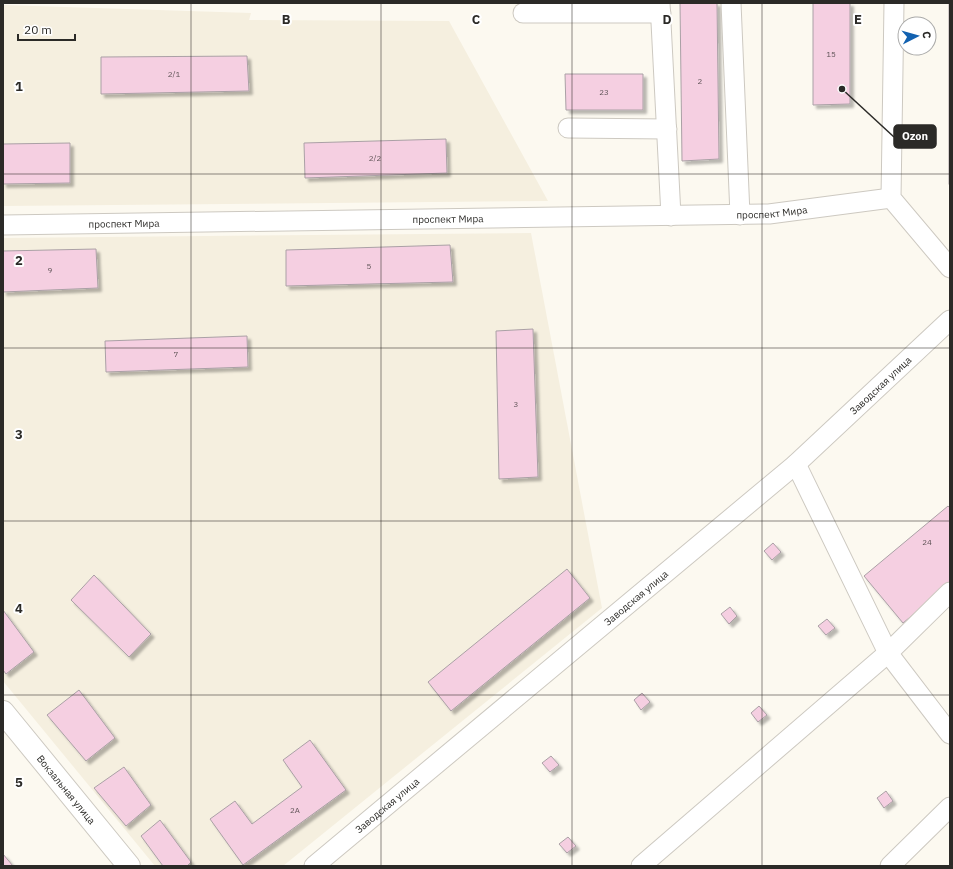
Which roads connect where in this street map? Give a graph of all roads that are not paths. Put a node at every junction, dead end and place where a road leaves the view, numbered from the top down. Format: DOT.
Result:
graph roads {
  1 [pos="731,3"];
  2 [pos="894,3"];
  3 [pos="660,8"];
  4 [pos="523,13"];
  5 [pos="568,128"];
  6 [pos="666,129"];
  7 [pos="891,198"];
  8 [pos="740,215"];
  9 [pos="671,216"];
  10 [pos="3,225"];
  11 [pos="950,268"];
  12 [pos="950,320"];
  13 [pos="796,464"];
  14 [pos="950,592"];
  15 [pos="888,653"];
  16 [pos="3,712"];
  17 [pos="950,734"];
  18 [pos="950,807"];
  19 [pos="129,866"];
  20 [pos="314,866"];
  21 [pos="641,866"];
  22 [pos="890,866"];
  1 -- 8 [label="street"];
  2 -- 7 [label="street"];
  3 -- 4 [label="street"];
  3 -- 6 [label="street"];
  5 -- 6 [label="street"];
  6 -- 9 [label="street"];
  7 -- 8 [label="street, проспект Мира"];
  7 -- 11 [label="street"];
  8 -- 9 [label="street, проспект Мира"];
  9 -- 10 [label="street, проспект Мира"];
  12 -- 13 [label="street, Заводская улица"];
  13 -- 15 [label="street"];
  13 -- 20 [label="street, Заводская улица"];
  14 -- 15 [label="street"];
  15 -- 17 [label="street"];
  15 -- 21 [label="street"];
  16 -- 19 [label="street, Вокзальная улица"];
  18 -- 22 [label="street"];
}
